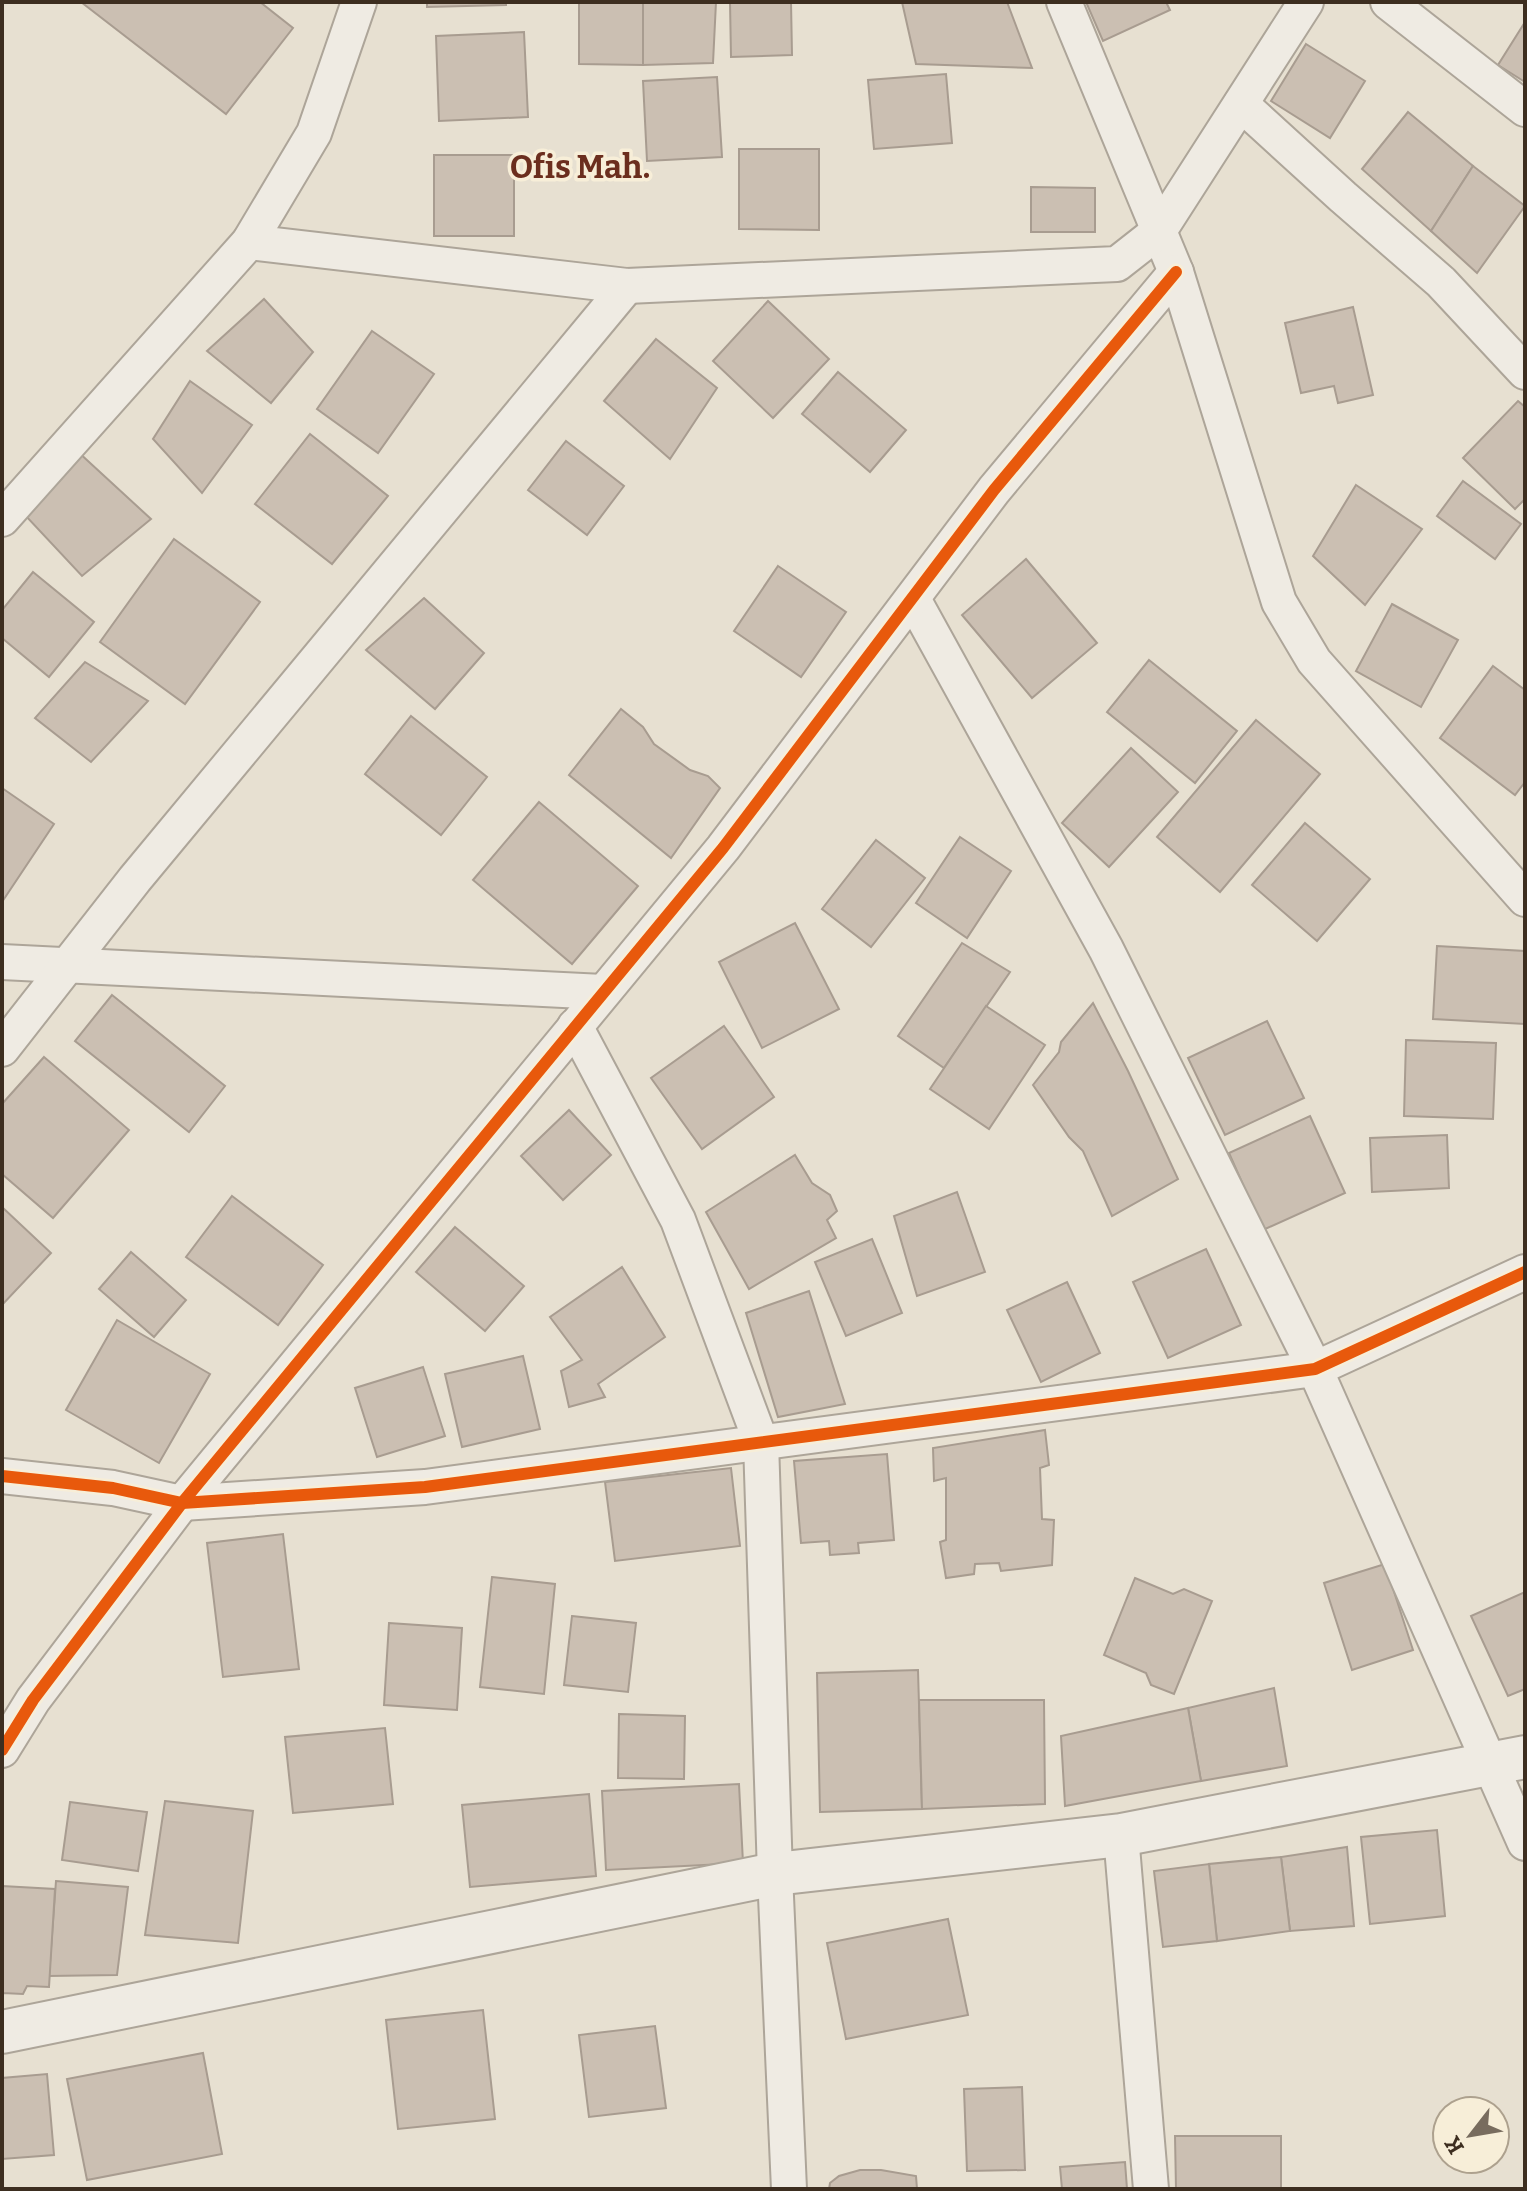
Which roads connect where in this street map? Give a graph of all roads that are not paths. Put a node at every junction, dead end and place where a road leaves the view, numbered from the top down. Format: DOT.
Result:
graph roads {
  1 [pos="359,2"];
  2 [pos="1064,2"];
  3 [pos="1306,2"];
  4 [pos="1388,2"];
  5 [pos="1241,104"];
  6 [pos="1525,109"];
  7 [pos="1159,231"];
  8 [pos="249,242"];
  9 [pos="1176,272"];
  10 [pos="627,286"];
  11 [pos="1525,372"];
  12 [pos="2,519"];
  13 [pos="913,599"];
  14 [pos="1524,895"];
  15 [pos="2,962"];
  16 [pos="67,965"];
  17 [pos="603,992"];
  18 [pos="575,1026"];
  19 [pos="2,1049"];
  20 [pos="1525,1272"];
  21 [pos="1315,1369"];
  22 [pos="761,1442"];
  23 [pos="2,1476"];
  24 [pos="182,1503"];
  25 [pos="2,1750"];
  26 [pos="1508,1760"];
  27 [pos="1121,1835"];
  28 [pos="1525,1843"];
  29 [pos="775,1874"];
  30 [pos="2,2032"];
  31 [pos="789,2189"];
  32 [pos="1151,2189"];
  1 -- 8 [label="street"];
  2 -- 7 [label="street"];
  3 -- 5 [label="street"];
  4 -- 6 [label="street"];
  5 -- 7 [label="street"];
  5 -- 11 [label="street"];
  7 -- 9 [label="street"];
  7 -- 10 [label="street"];
  8 -- 10 [label="street"];
  8 -- 12 [label="street"];
  9 -- 13 [label="street"];
  9 -- 14 [label="street"];
  10 -- 16 [label="street"];
  13 -- 17 [label="street"];
  13 -- 21 [label="street"];
  15 -- 16 [label="street"];
  16 -- 17 [label="street"];
  16 -- 19 [label="street"];
  17 -- 18 [label="street"];
  18 -- 22 [label="street"];
  18 -- 24 [label="street"];
  20 -- 21 [label="street"];
  21 -- 22 [label="street"];
  21 -- 26 [label="street"];
  22 -- 24 [label="street"];
  22 -- 29 [label="street"];
  23 -- 24 [label="street"];
  24 -- 25 [label="street"];
  26 -- 27 [label="street"];
  26 -- 28 [label="street"];
  27 -- 29 [label="street"];
  27 -- 32 [label="street"];
  29 -- 30 [label="street"];
  29 -- 31 [label="street"];
}
